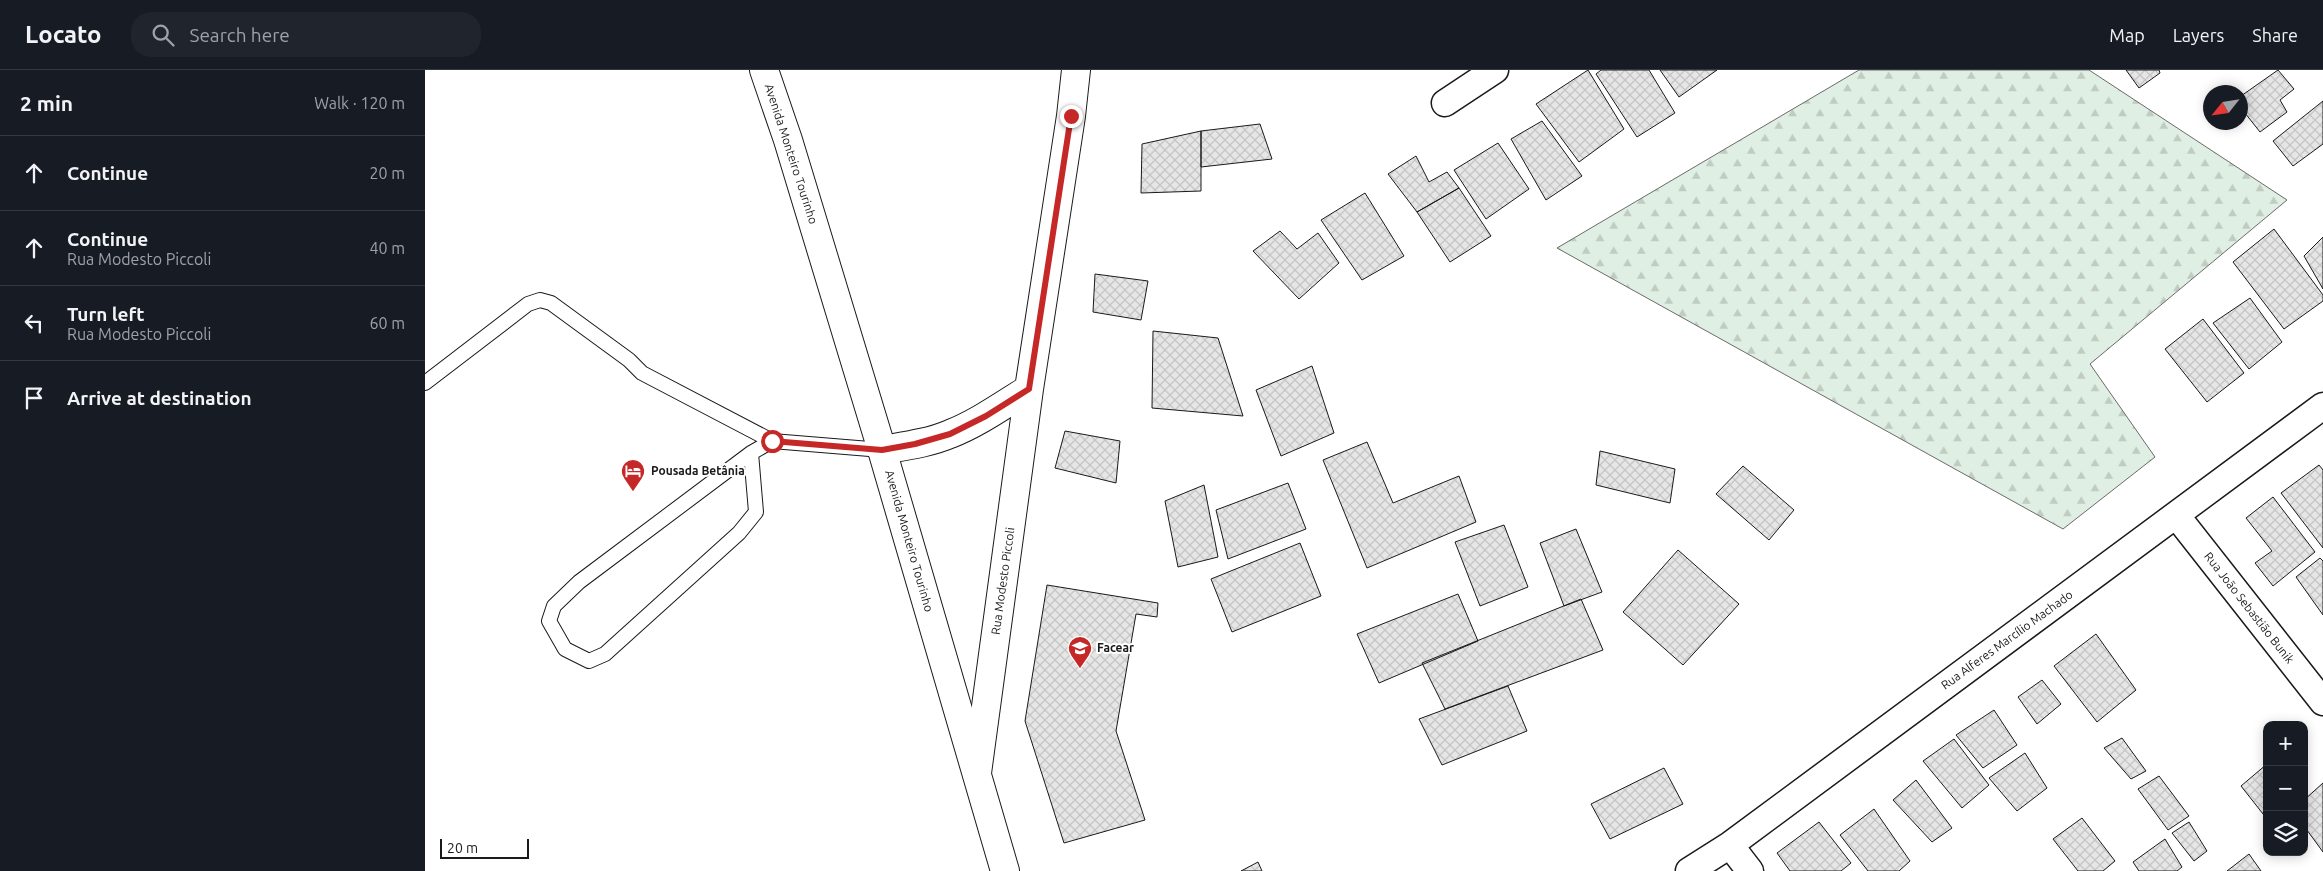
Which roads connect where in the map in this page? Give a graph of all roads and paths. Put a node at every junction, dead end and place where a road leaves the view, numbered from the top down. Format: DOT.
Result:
graph roads {
  1 [pos="764,70"];
  2 [pos="1076,70"];
  3 [pos="1495,70"];
  4 [pos="1445,103"];
  5 [pos="425,383"];
  6 [pos="1029,389"];
  7 [pos="2323,406"];
  8 [pos="772,441"];
  9 [pos="882,450"];
  10 [pos="751,452"];
  11 [pos="2176,515"];
  12 [pos="2323,702"];
  13 [pos="977,773"];
  14 [pos="1730,845"];
  15 [pos="1005,871"];
  16 [pos="1689,871"];
  17 [pos="1750,871"];
  1 -- 9 [label="street, Avenida Monteiro Tourinho"];
  2 -- 6 [label="street, Rua Modesto Piccoli"];
  3 -- 4 [label="street"];
  5 -- 8 [label="lane"];
  6 -- 9 [label="street"];
  6 -- 13 [label="street, Rua Modesto Piccoli"];
  7 -- 11 [label="street, Rua Alferes Marcílio Machado"];
  8 -- 9 [label="lane"];
  8 -- 10 [label="lane"];
  9 -- 13 [label="street, Avenida Monteiro Tourinho"];
  10 -- 10 [label="lane"];
  11 -- 12 [label="street, Rua João Sebastião Bunik"];
  11 -- 14 [label="street, Rua Alferes Marcílio Machado"];
  13 -- 15 [label="street, Avenida Monteiro Tourinho"];
  14 -- 16 [label="street, Rua Alferes Marcílio Machado"];
  14 -- 17 [label="street"];
}
